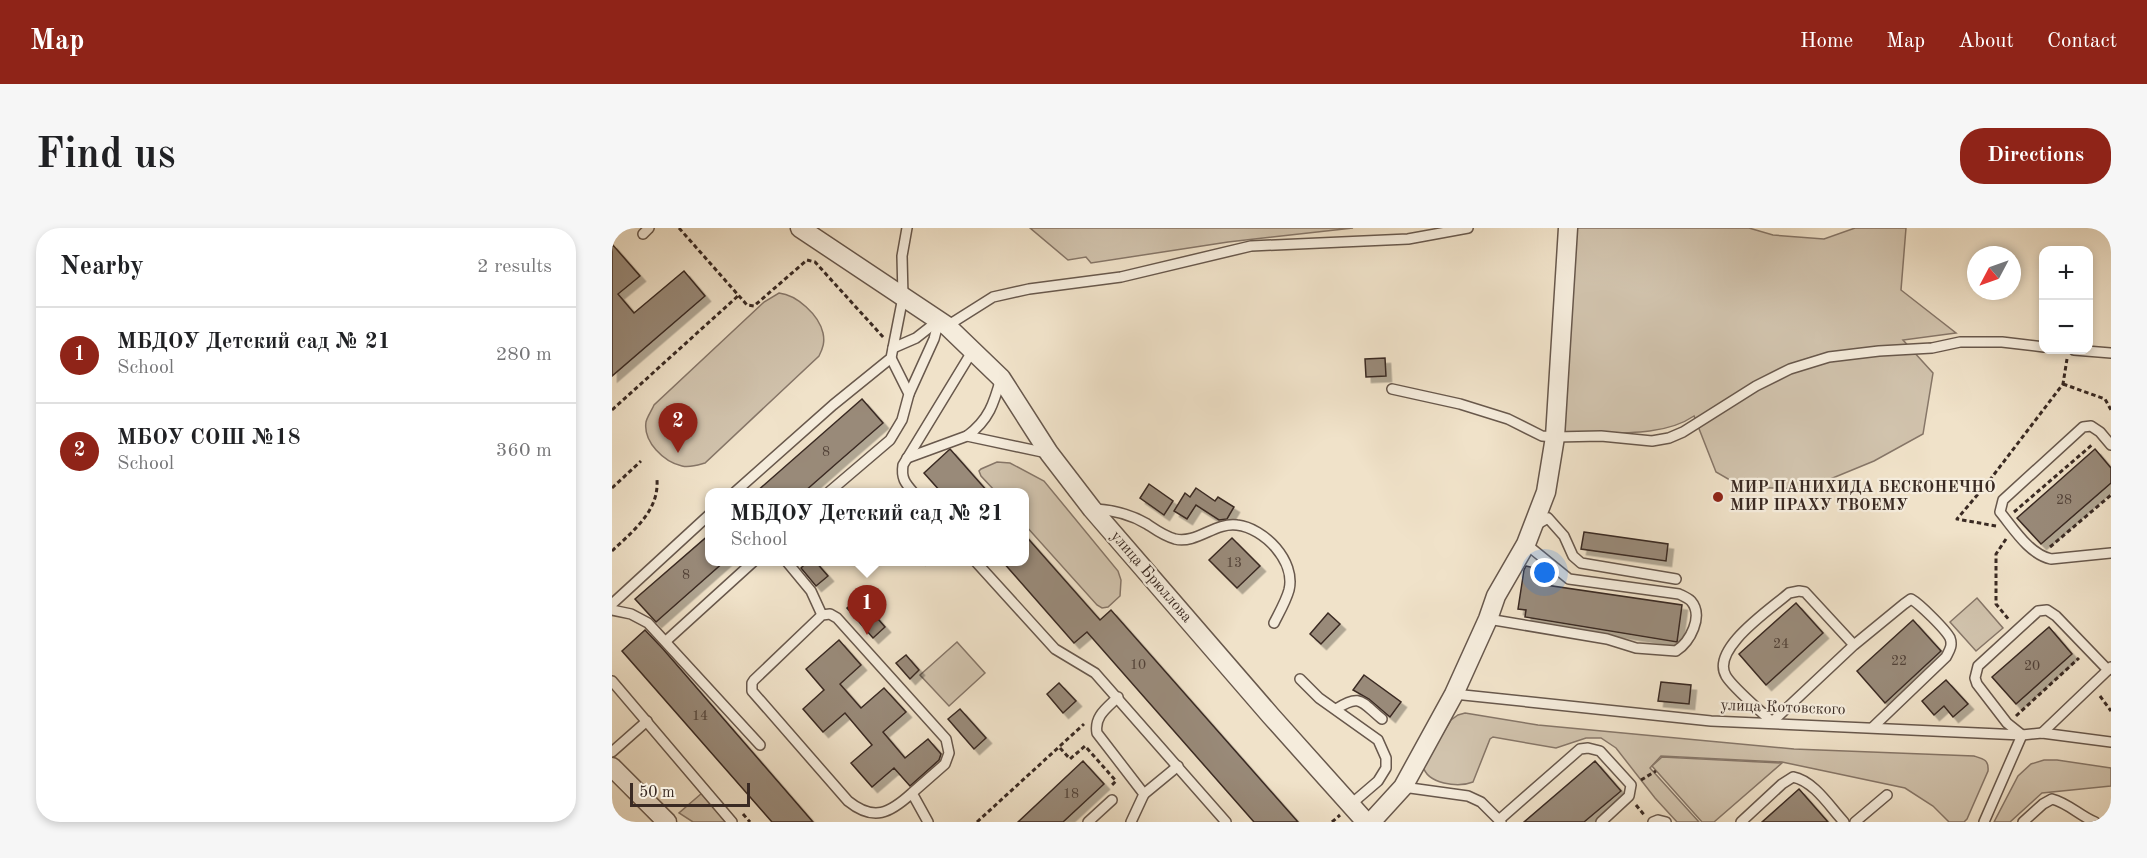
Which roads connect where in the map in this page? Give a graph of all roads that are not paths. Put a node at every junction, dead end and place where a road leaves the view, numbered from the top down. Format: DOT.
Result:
graph roads {
  1 [pos="907,228"];
  2 [pos="1468,228"];
  3 [pos="1568,228"];
  4 [pos="808,231"];
  5 [pos="903,297"];
  6 [pos="943,323"];
  7 [pos="2039,347"];
  8 [pos="973,350"];
  9 [pos="2093,352"];
  10 [pos="892,353"];
  11 [pos="2111,353"];
  12 [pos="1001,378"];
  13 [pos="1392,389"];
  14 [pos="909,394"];
  15 [pos="968,436"];
  16 [pos="1555,437"];
  17 [pos="2111,445"];
  18 [pos="1049,453"];
  19 [pos="907,458"];
  20 [pos="740,488"];
  21 [pos="834,488"];
  22 [pos="910,488"];
  23 [pos="1092,509"];
  24 [pos="705,519"];
  25 [pos="1534,526"];
  26 [pos="1526,544"];
  27 [pos="2111,553"];
  28 [pos="748,566"];
  29 [pos="791,566"];
  30 [pos="980,566"];
  31 [pos="1676,579"];
  32 [pos="612,604"];
  33 [pos="612,610"];
  34 [pos="822,615"];
  35 [pos="1488,619"];
  36 [pos="1274,623"];
  37 [pos="666,641"];
  38 [pos="1854,645"];
  39 [pos="2109,669"];
  40 [pos="1300,679"];
  41 [pos="612,681"];
  42 [pos="1454,694"];
  43 [pos="1118,697"];
  44 [pos="1336,709"];
  45 [pos="1382,719"];
  46 [pos="647,721"];
  47 [pos="1772,722"];
  48 [pos="1874,727"];
  49 [pos="2042,733"];
  50 [pos="2022,735"];
  51 [pos="2111,742"];
  52 [pos="760,745"];
  53 [pos="612,752"];
  54 [pos="1178,766"];
  55 [pos="612,767"];
  56 [pos="1403,787"];
  57 [pos="912,793"];
  58 [pos="1144,794"];
  59 [pos="1887,795"];
  60 [pos="1112,800"];
  61 [pos="1350,805"];
  62 [pos="1500,821"];
  63 [pos="667,822"];
  64 [pos="732,822"];
  65 [pos="928,822"];
  66 [pos="1088,822"];
  67 [pos="1131,822"];
  68 [pos="1226,822"];
  69 [pos="1368,822"];
  70 [pos="1601,822"];
  71 [pos="1652,822"];
  72 [pos="1666,822"];
  73 [pos="1741,822"];
  74 [pos="1844,822"];
  75 [pos="1855,822"];
  76 [pos="1984,822"];
  77 [pos="2023,822"];
  78 [pos="2095,822"];
  1 -- 5 [label="lane"];
  2 -- 6 [label="lane"];
  3 -- 16 [label="street"];
  4 -- 5 [label="street, улица Брюллова"];
  5 -- 6 [label="street, улица Брюллова"];
  5 -- 10 [label="lane"];
  6 -- 8 [label="street, улица Брюллова"];
  6 -- 10 [label="lane"];
  6 -- 14 [label="lane"];
  7 -- 16 [label="lane"];
  8 -- 12 [label="street, улица Брюллова"];
  8 -- 19 [label="lane"];
  9 -- 11 [label="lane"];
  10 -- 14 [label="lane"];
  10 -- 20 [label="lane"];
  12 -- 15 [label="lane"];
  12 -- 18 [label="street, улица Брюллова"];
  13 -- 16 [label="lane"];
  14 -- 21 [label="lane"];
  15 -- 18 [label="lane"];
  15 -- 19 [label="lane"];
  16 -- 25 [label="street"];
  17 -- 27 [label="lane"];
  18 -- 23 [label="street, улица Брюллова"];
  19 -- 22 [label="lane"];
  23 -- 36 [label="lane"];
  23 -- 61 [label="street, улица Брюллова"];
  24 -- 32 [label="lane"];
  25 -- 26 [label="street"];
  25 -- 31 [label="lane"];
  26 -- 35 [label="street"];
  26 -- 35 [label="lane"];
  28 -- 37 [label="lane"];
  29 -- 34 [label="lane"];
  30 -- 43 [label="lane"];
  33 -- 37 [label="lane"];
  34 -- 57 [label="lane"];
  34 -- 57 [label="lane"];
  35 -- 42 [label="street"];
  37 -- 52 [label="lane"];
  38 -- 47 [label="lane"];
  38 -- 47 [label="lane"];
  38 -- 48 [label="lane"];
  39 -- 49 [label="lane"];
  39 -- 50 [label="lane"];
  40 -- 44 [label="lane"];
  41 -- 46 [label="lane"];
  42 -- 47 [label="lane, улица Котовского"];
  42 -- 56 [label="street"];
  43 -- 54 [label="lane"];
  43 -- 58 [label="lane"];
  44 -- 45 [label="lane"];
  44 -- 61 [label="lane"];
  46 -- 53 [label="lane"];
  46 -- 64 [label="lane"];
  47 -- 48 [label="lane, улица Котовского"];
  48 -- 50 [label="lane, улица Котовского"];
  49 -- 50 [label="lane, улица Котовского"];
  49 -- 51 [label="lane, улица Котовского"];
  50 -- 76 [label="lane"];
  54 -- 58 [label="lane"];
  54 -- 68 [label="lane"];
  55 -- 63 [label="street"];
  56 -- 62 [label="lane"];
  56 -- 69 [label="street"];
  57 -- 65 [label="lane"];
  58 -- 67 [label="lane"];
  59 -- 75 [label="lane"];
  60 -- 66 [label="lane"];
  61 -- 69 [label="street, улица Брюллова"];
  62 -- 70 [label="lane"];
  71 -- 72 [label="lane"];
  73 -- 74 [label="lane"];
  77 -- 78 [label="lane"];
}
